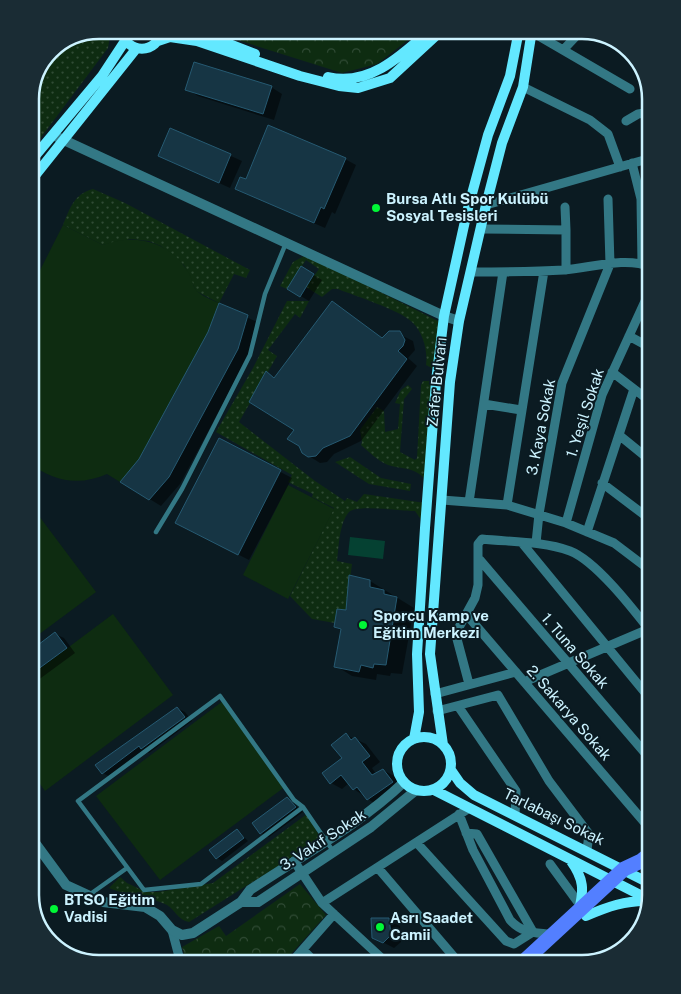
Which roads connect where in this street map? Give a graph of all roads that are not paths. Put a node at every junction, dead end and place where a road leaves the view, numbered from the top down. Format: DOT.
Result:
graph roads {
  1 [pos="164,39"];
  2 [pos="188,39"];
  3 [pos="216,39"];
  4 [pos="419,39"];
  5 [pos="432,39"];
  6 [pos="516,39"];
  7 [pos="531,39"];
  8 [pos="546,39"];
  9 [pos="573,39"];
  10 [pos="126,41"];
  11 [pos="158,41"];
  12 [pos="136,49"];
  13 [pos="564,49"];
  14 [pos="522,87"];
  15 [pos="630,89"];
  16 [pos="642,113"];
  17 [pos="626,121"];
  18 [pos="52,135"];
  19 [pos="63,140"];
  20 [pos="39,151"];
  21 [pos="642,160"];
  22 [pos="632,163"];
  23 [pos="620,167"];
  24 [pos="39,171"];
  25 [pos="608,199"];
  26 [pos="486,205"];
  27 [pos="565,207"];
  28 [pos="642,210"];
  29 [pos="481,228"];
  30 [pos="566,230"];
  31 [pos="286,243"];
  32 [pos="610,264"];
  33 [pos="642,266"];
  34 [pos="566,270"];
  35 [pos="544,271"];
  36 [pos="471,272"];
  37 [pos="503,272"];
  38 [pos="642,309"];
  39 [pos="444,316"];
  40 [pos="459,321"];
  41 [pos="629,336"];
  42 [pos="642,343"];
  43 [pos="612,372"];
  44 [pos="634,389"];
  45 [pos="642,395"];
  46 [pos="484,404"];
  47 [pos="521,410"];
  48 [pos="619,435"];
  49 [pos="642,454"];
  50 [pos="602,482"];
  51 [pos="442,500"];
  52 [pos="469,502"];
  53 [pos="506,505"];
  54 [pos="642,513"];
  55 [pos="539,514"];
  56 [pos="566,523"];
  57 [pos="156,532"];
  58 [pos="587,532"];
  59 [pos="522,543"];
  60 [pos="536,543"];
  61 [pos="480,560"];
  62 [pos="642,564"];
  63 [pos="466,614"];
  64 [pos="642,621"];
  65 [pos="642,633"];
  66 [pos="608,646"];
  67 [pos="567,664"];
  68 [pos="516,672"];
  69 [pos="524,682"];
  70 [pos="469,684"];
  71 [pos="642,689"];
  72 [pos="435,694"];
  73 [pos="458,706"];
  74 [pos="438,710"];
  75 [pos="414,739"];
  76 [pos="443,745"];
  77 [pos="642,750"];
  78 [pos="451,770"];
  79 [pos="404,782"];
  80 [pos="434,790"];
  81 [pos="416,791"];
  82 [pos="303,807"];
  83 [pos="464,811"];
  84 [pos="515,815"];
  85 [pos="642,820"];
  86 [pos="466,833"];
  87 [pos="326,840"];
  88 [pos="417,844"];
  89 [pos="39,848"];
  90 [pos="587,850"];
  91 [pos="333,851"];
  92 [pos="569,858"];
  93 [pos="294,861"];
  94 [pos="550,864"];
  95 [pos="637,864"];
  96 [pos="127,868"];
  97 [pos="378,868"];
  98 [pos="302,872"];
  99 [pos="616,883"];
  100 [pos="88,896"];
  101 [pos="642,896"];
  102 [pos="642,900"];
  103 [pos="241,902"];
  104 [pos="322,903"];
  105 [pos="581,912"];
  106 [pos="334,914"];
  107 [pos="172,930"];
  108 [pos="533,932"];
  109 [pos="193,933"];
  110 [pos="554,935"];
  111 [pos="177,948"];
  112 [pos="303,950"];
  113 [pos="179,955"];
  114 [pos="298,955"];
  115 [pos="308,955"];
  116 [pos="378,955"];
  117 [pos="452,955"];
  118 [pos="531,955"];
  119 [pos="540,955"];
  1 -- 11 [label="main road"];
  2 -- 5 [label="main road"];
  3 -- 4 [label="main road"];
  6 -- 39 [label="main road, Zafer Bulvarı"];
  7 -- 14 [label="main road, Zafer Bulvarı"];
  8 -- 13 [label="street"];
  9 -- 13 [label="street"];
  10 -- 12 [label="main road"];
  10 -- 18 [label="main road"];
  11 -- 12 [label="main road"];
  12 -- 19 [label="main road"];
  13 -- 15 [label="street"];
  14 -- 23 [label="street"];
  14 -- 26 [label="main road, Zafer Bulvarı"];
  16 -- 17 [label="street"];
  18 -- 19 [label="street"];
  18 -- 20 [label="main road"];
  19 -- 24 [label="main road"];
  19 -- 31 [label="street"];
  21 -- 22 [label="street"];
  22 -- 23 [label="street"];
  22 -- 28 [label="street"];
  23 -- 26 [label="street"];
  25 -- 32 [label="street"];
  26 -- 29 [label="main road, Zafer Bulvarı"];
  27 -- 30 [label="street"];
  29 -- 30 [label="street"];
  29 -- 36 [label="main road, Zafer Bulvarı"];
  30 -- 34 [label="street"];
  31 -- 39 [label="street"];
  31 -- 57 [label="lane"];
  32 -- 33 [label="street"];
  32 -- 34 [label="street"];
  32 -- 55 [label="street, 3. Kaya Sokak"];
  34 -- 35 [label="street"];
  35 -- 37 [label="street"];
  35 -- 47 [label="street"];
  36 -- 37 [label="street"];
  36 -- 40 [label="main road, Zafer Bulvarı"];
  37 -- 46 [label="street"];
  38 -- 41 [label="street, 1. Yeşil Sokak"];
  39 -- 40 [label="street"];
  39 -- 75 [label="main road, Zafer Bulvarı"];
  40 -- 51 [label="main road, Zafer Bulvarı"];
  41 -- 42 [label="street"];
  41 -- 43 [label="street, 1. Yeşil Sokak"];
  43 -- 44 [label="street"];
  43 -- 56 [label="street, 1. Yeşil Sokak"];
  44 -- 45 [label="street"];
  44 -- 48 [label="street"];
  46 -- 47 [label="street"];
  46 -- 52 [label="street"];
  47 -- 53 [label="street"];
  48 -- 49 [label="street"];
  48 -- 50 [label="street"];
  50 -- 54 [label="street"];
  50 -- 58 [label="street"];
  51 -- 52 [label="street"];
  51 -- 72 [label="main road, Zafer Bulvarı"];
  52 -- 53 [label="street"];
  53 -- 55 [label="street"];
  55 -- 56 [label="street"];
  55 -- 60 [label="street, 3. Kaya Sokak"];
  56 -- 58 [label="street"];
  58 -- 62 [label="street"];
  59 -- 60 [label="street"];
  59 -- 61 [label="street"];
  59 -- 66 [label="street"];
  60 -- 64 [label="street"];
  61 -- 63 [label="street"];
  61 -- 67 [label="street, 1. Tuna Sokak"];
  63 -- 68 [label="street, 2. Sakarya Sokak"];
  63 -- 70 [label="street"];
  65 -- 66 [label="street"];
  66 -- 67 [label="street"];
  66 -- 71 [label="street"];
  67 -- 69 [label="street"];
  67 -- 77 [label="street, 1. Tuna Sokak"];
  68 -- 69 [label="street, 2. Sakarya Sokak"];
  68 -- 70 [label="street"];
  69 -- 85 [label="street, 2. Sakarya Sokak"];
  70 -- 72 [label="street"];
  72 -- 74 [label="main road, Zafer Bulvarı"];
  73 -- 74 [label="street"];
  73 -- 84 [label="street"];
  73 -- 90 [label="street"];
  74 -- 76 [label="main road, Zafer Bulvarı"];
  75 -- 76 [label="main road"];
  75 -- 79 [label="main road"];
  76 -- 78 [label="main road"];
  78 -- 80 [label="main road"];
  78 -- 84 [label="main road, Tarlabaşı Sokak"];
  79 -- 81 [label="main road"];
  79 -- 87 [label="street, 3. Vakıf Sokak"];
  80 -- 81 [label="main road"];
  80 -- 83 [label="main road"];
  81 -- 91 [label="street, 3. Vakıf Sokak"];
  82 -- 87 [label="lane"];
  82 -- 96 [label="lane"];
  82 -- 96 [label="lane"];
  83 -- 86 [label="street"];
  83 -- 88 [label="street"];
  83 -- 92 [label="main road"];
  84 -- 90 [label="main road, Tarlabaşı Sokak"];
  86 -- 108 [label="street"];
  86 -- 108 [label="street"];
  87 -- 91 [label="lane"];
  87 -- 93 [label="street, 3. Vakıf Sokak"];
  88 -- 97 [label="street"];
  88 -- 108 [label="street"];
  89 -- 100 [label="street"];
  90 -- 95 [label="main road, Tarlabaşı Sokak"];
  91 -- 98 [label="street, 3. Vakıf Sokak"];
  92 -- 99 [label="main road"];
  92 -- 105 [label="main road"];
  93 -- 98 [label="street"];
  93 -- 103 [label="street, 3. Vakıf Sokak"];
  94 -- 105 [label="street"];
  95 -- 99 [label="main road"];
  96 -- 100 [label="lane"];
  97 -- 104 [label="street"];
  97 -- 117 [label="street"];
  98 -- 103 [label="street, 3. Vakıf Sokak"];
  98 -- 104 [label="street"];
  99 -- 101 [label="main road"];
  99 -- 105 [label="main road"];
  100 -- 107 [label="street"];
  102 -- 105 [label="main road"];
  103 -- 109 [label="street, 3. Vakıf Sokak"];
  104 -- 106 [label="street"];
  105 -- 110 [label="main road"];
  105 -- 119 [label="main road"];
  106 -- 112 [label="street"];
  106 -- 116 [label="street"];
  107 -- 109 [label="street"];
  107 -- 111 [label="street"];
  108 -- 110 [label="street"];
  109 -- 111 [label="street"];
  110 -- 118 [label="main road"];
  111 -- 113 [label="street"];
  112 -- 114 [label="street"];
  112 -- 115 [label="street"];
}
